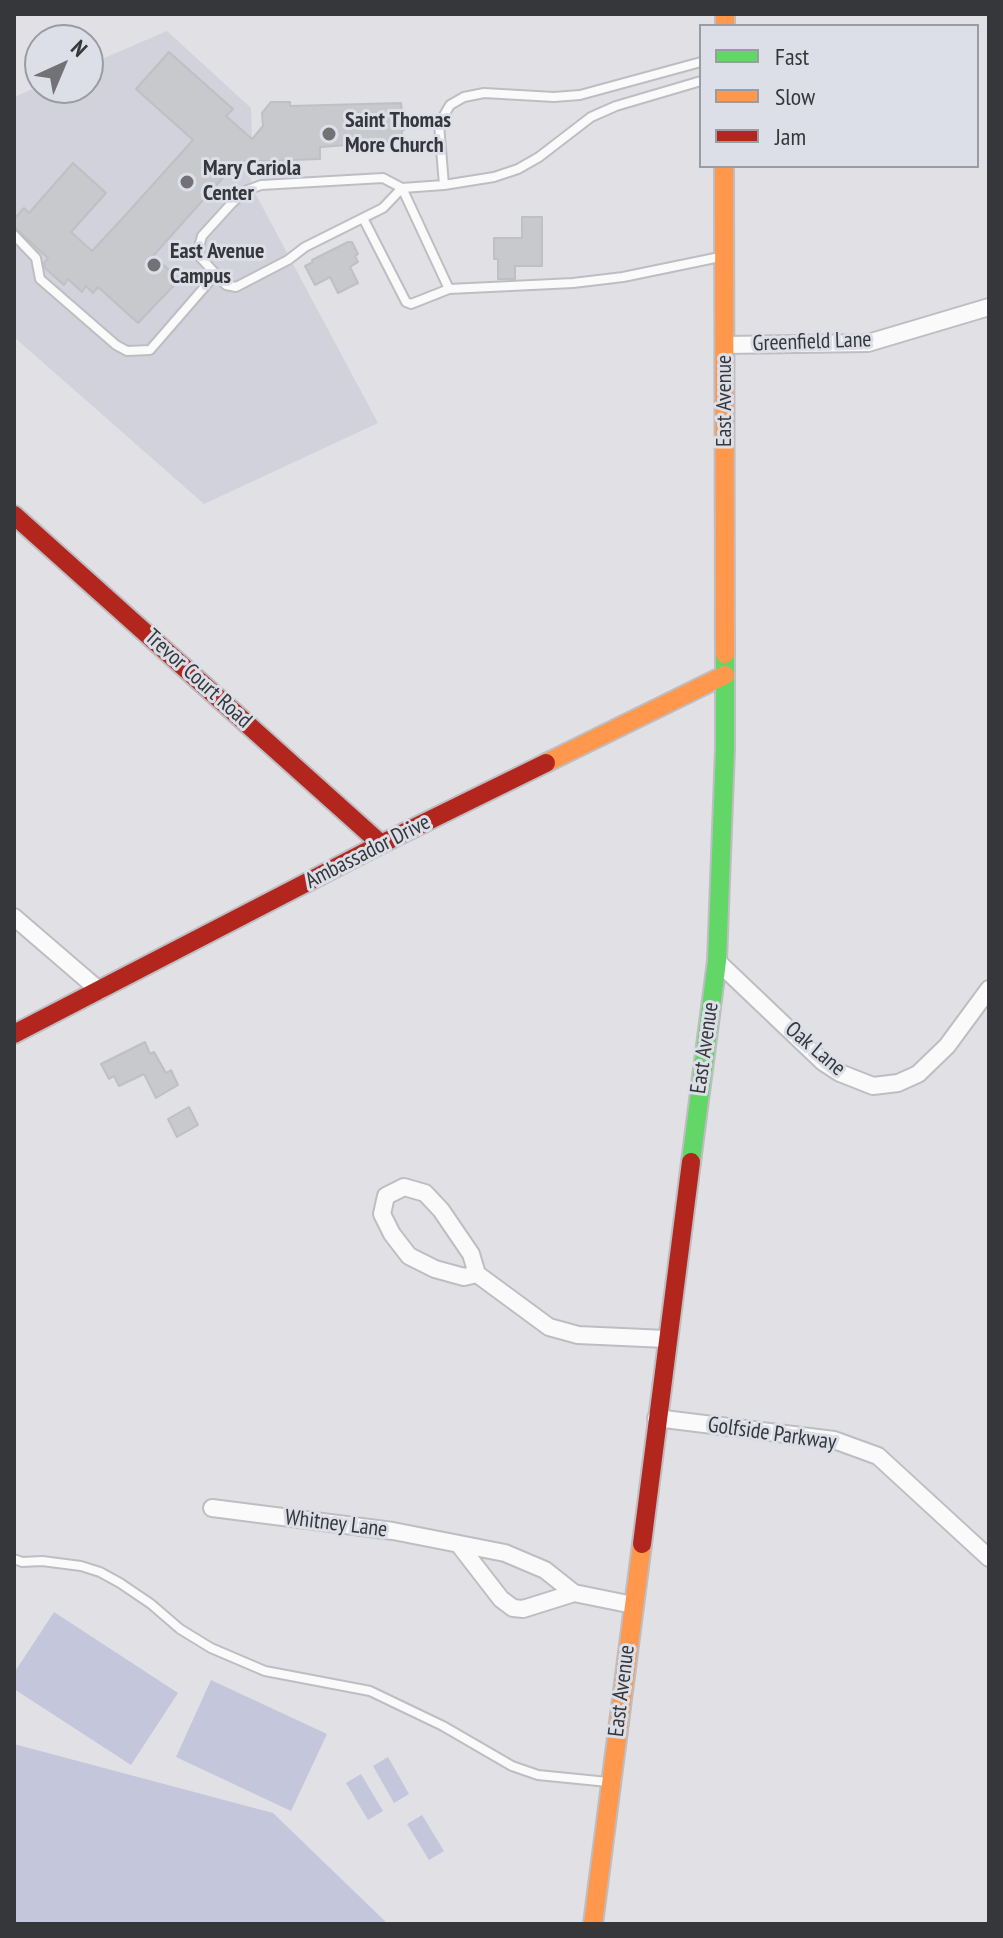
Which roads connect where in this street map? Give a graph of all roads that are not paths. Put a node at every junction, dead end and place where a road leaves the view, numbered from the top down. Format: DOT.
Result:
graph roads {
  1 [pos="699,63"];
  2 [pos="699,82"];
  3 [pos="724,168"];
  4 [pos="444,185"];
  5 [pos="402,188"];
  6 [pos="363,218"];
  7 [pos="14,235"];
  8 [pos="725,256"];
  9 [pos="215,275"];
  10 [pos="449,289"];
  11 [pos="989,307"];
  12 [pos="725,345"];
  13 [pos="14,515"];
  14 [pos="725,675"];
  15 [pos="381,844"];
  16 [pos="14,917"];
  17 [pos="717,961"];
  18 [pos="989,989"];
  19 [pos="100,991"];
  20 [pos="14,1034"];
  21 [pos="477,1274"];
  22 [pos="666,1339"];
  23 [pos="656,1418"];
  24 [pos="212,1508"];
  25 [pos="460,1546"];
  26 [pos="989,1558"];
  27 [pos="14,1559"];
  28 [pos="574,1593"];
  29 [pos="633,1605"];
  30 [pos="611,1782"];
  31 [pos="593,1924"];
  1 -- 4 [label="lane"];
  2 -- 4 [label="lane"];
  3 -- 8 [label="main road, East Avenue"];
  4 -- 5 [label="lane"];
  5 -- 6 [label="lane"];
  5 -- 9 [label="lane"];
  5 -- 10 [label="lane"];
  6 -- 9 [label="lane"];
  6 -- 10 [label="lane"];
  7 -- 9 [label="lane"];
  8 -- 10 [label="lane"];
  8 -- 12 [label="main road, East Avenue"];
  11 -- 12 [label="street, Greenfield Lane"];
  12 -- 14 [label="main road, East Avenue"];
  13 -- 15 [label="main road, Trevor Court Road"];
  14 -- 15 [label="main road, Ambassador Drive"];
  14 -- 17 [label="main road, East Avenue"];
  15 -- 19 [label="main road, Ambassador Drive"];
  16 -- 19 [label="street"];
  17 -- 18 [label="street, Oak Lane"];
  17 -- 22 [label="main road, East Avenue"];
  19 -- 20 [label="main road, Ambassador Drive"];
  21 -- 21 [label="street"];
  21 -- 22 [label="street"];
  22 -- 23 [label="main road, East Avenue"];
  23 -- 26 [label="street, Golfside Parkway"];
  23 -- 29 [label="main road, East Avenue"];
  24 -- 25 [label="street, Whitney Lane"];
  25 -- 28 [label="street, Whitney Lane"];
  25 -- 28 [label="street, Whitney Lane"];
  27 -- 30 [label="lane"];
  28 -- 29 [label="street, Whitney Lane"];
  29 -- 30 [label="main road, East Avenue"];
  30 -- 31 [label="main road, East Avenue"];
}
